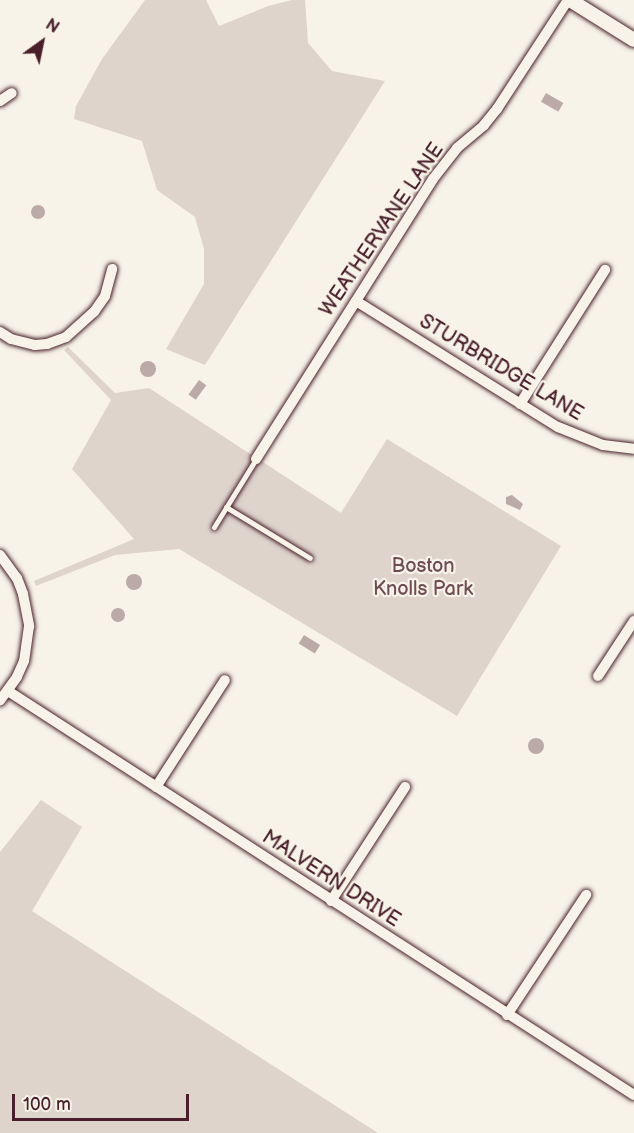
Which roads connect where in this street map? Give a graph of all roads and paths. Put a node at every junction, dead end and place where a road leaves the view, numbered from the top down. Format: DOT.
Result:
graph roads {
  1 [pos="569,0"];
  2 [pos="634,40"];
  3 [pos="12,93"];
  4 [pos="0,101"];
  5 [pos="112,269"];
  6 [pos="605,270"];
  7 [pos="356,301"];
  8 [pos="0,332"];
  9 [pos="520,404"];
  10 [pos="634,449"];
  11 [pos="256,459"];
  12 [pos="226,507"];
  13 [pos="214,527"];
  14 [pos="0,555"];
  15 [pos="310,558"];
  16 [pos="634,621"];
  17 [pos="598,676"];
  18 [pos="225,680"];
  19 [pos="8,691"];
  20 [pos="0,700"];
  21 [pos="156,787"];
  22 [pos="405,787"];
  23 [pos="586,895"];
  24 [pos="331,901"];
  25 [pos="507,1015"];
  26 [pos="634,1095"];
  1 -- 2 [label="street"];
  1 -- 7 [label="street, WEATHERVANE LANE"];
  3 -- 4 [label="street"];
  5 -- 8 [label="street"];
  6 -- 9 [label="street"];
  7 -- 9 [label="street, STURBRIDGE LANE"];
  7 -- 11 [label="street, WEATHERVANE LANE"];
  9 -- 10 [label="street, STURBRIDGE LANE"];
  11 -- 12 [label="lane"];
  12 -- 13 [label="lane"];
  12 -- 15 [label="lane"];
  14 -- 19 [label="street"];
  16 -- 17 [label="street"];
  18 -- 21 [label="street"];
  19 -- 20 [label="street"];
  19 -- 21 [label="street, MALVERN DRIVE"];
  21 -- 24 [label="street, MALVERN DRIVE"];
  22 -- 24 [label="street"];
  23 -- 25 [label="street"];
  24 -- 25 [label="street, MALVERN DRIVE"];
  25 -- 26 [label="street, MALVERN DRIVE"];
}
